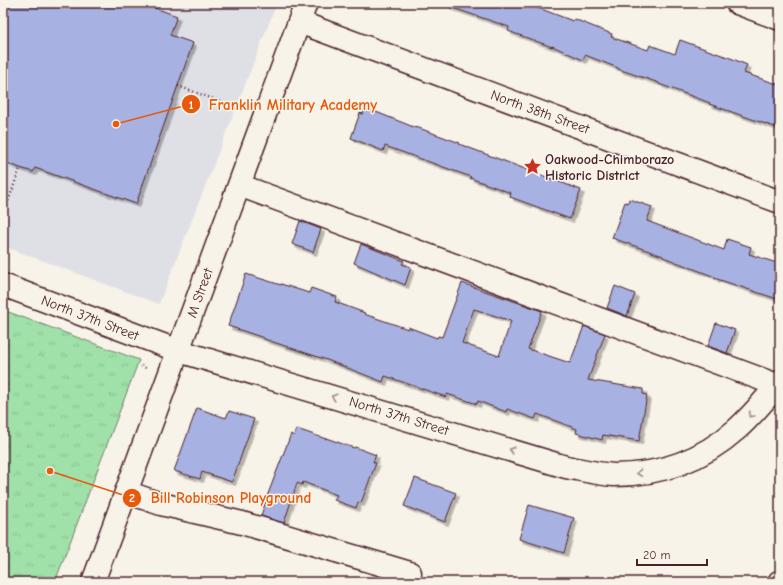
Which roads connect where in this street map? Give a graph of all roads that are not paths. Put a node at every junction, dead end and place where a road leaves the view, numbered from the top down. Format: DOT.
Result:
graph roads {
  1 [pos="737,3"];
  2 [pos="303,13"];
  3 [pos="780,19"];
  4 [pos="239,185"];
  5 [pos="780,202"];
  6 [pos="3,285"];
  7 [pos="179,351"];
  8 [pos="779,384"];
  9 [pos="126,492"];
  10 [pos="410,573"];
  11 [pos="93,582"];
  1 -- 3 [label="street"];
  2 -- 4 [label="street, M Street"];
  2 -- 5 [label="street, North 38th Street"];
  4 -- 7 [label="street, M Street"];
  4 -- 8 [label="street"];
  6 -- 7 [label="street, North 37th Street"];
  8 -- 7 [label="street, North 37th Street, one-way"];
  7 -- 9 [label="street, M Street"];
  9 -- 10 [label="street"];
  9 -- 11 [label="street, M Street"];
}
